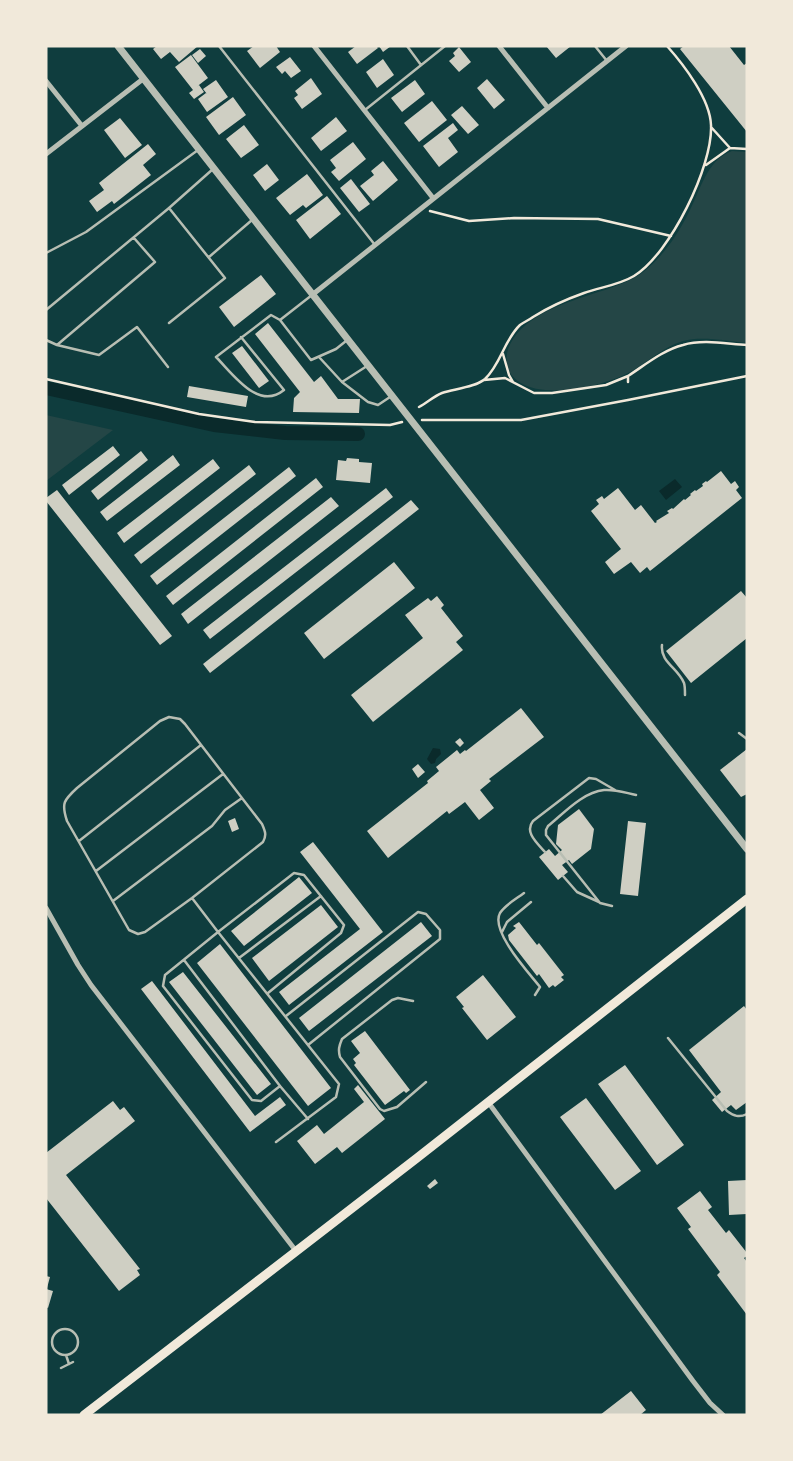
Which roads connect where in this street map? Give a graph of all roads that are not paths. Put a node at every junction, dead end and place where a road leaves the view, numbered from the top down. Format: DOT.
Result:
graph roads {
  1 [pos="118,46"];
  2 [pos="219,46"];
  3 [pos="314,46"];
  4 [pos="407,46"];
  5 [pos="445,46"];
  6 [pos="499,46"];
  7 [pos="595,46"];
  8 [pos="626,46"];
  9 [pos="607,61"];
  10 [pos="421,65"];
  11 [pos="143,79"];
  12 [pos="46,80"];
  13 [pos="548,108"];
  14 [pos="365,110"];
  15 [pos="82,126"];
  16 [pos="198,150"];
  17 [pos="46,154"];
  18 [pos="213,169"];
  19 [pos="433,198"];
  20 [pos="169,208"];
  21 [pos="253,219"];
  22 [pos="134,238"];
  23 [pos="375,245"];
  24 [pos="46,253"];
  25 [pos="209,257"];
  26 [pos="312,295"];
  27 [pos="46,310"];
  28 [pos="280,320"];
  29 [pos="169,324"];
  30 [pos="242,338"];
  31 [pos="46,340"];
  32 [pos="347,340"];
  33 [pos="57,345"];
  34 [pos="319,357"];
  35 [pos="367,366"];
  36 [pos="168,367"];
  37 [pos="342,382"];
  38 [pos="391,396"];
  39 [pos="662,645"];
  40 [pos="685,695"];
  41 [pos="739,732"];
  42 [pos="747,739"];
  43 [pos="201,745"];
  44 [pos="223,774"];
  45 [pos="616,791"];
  46 [pos="636,795"];
  47 [pos="242,798"];
  48 [pos="78,841"];
  49 [pos="747,849"];
  50 [pos="544,852"];
  51 [pos="96,871"];
  52 [pos="563,876"];
  53 [pos="524,893"];
  54 [pos="321,896"];
  55 [pos="192,898"];
  56 [pos="747,899"];
  57 [pos="113,901"];
  58 [pos="531,902"];
  59 [pos="600,903"];
  60 [pos="612,906"];
  61 [pos="46,908"];
  62 [pos="218,932"];
  63 [pos="502,933"];
  64 [pos="239,958"];
  65 [pos="184,960"];
  66 [pos="268,993"];
  67 [pos="535,995"];
  68 [pos="413,1001"];
  69 [pos="286,1016"];
  70 [pos="668,1038"];
  71 [pos="308,1044"];
  72 [pos="426,1082"];
  73 [pos="280,1086"];
  74 [pos="488,1102"];
  75 [pos="747,1114"];
  76 [pos="308,1119"];
  77 [pos="276,1142"];
  78 [pos="296,1251"];
  79 [pos="66,1355"];
  80 [pos="73,1362"];
  81 [pos="69,1364"];
  82 [pos="61,1368"];
  83 [pos="84,1415"];
  84 [pos="723,1415"];
  1 -- 11 [label="street"];
  2 -- 23 [label="lane"];
  3 -- 14 [label="street"];
  4 -- 10 [label="lane"];
  5 -- 10 [label="lane"];
  6 -- 13 [label="street"];
  7 -- 9 [label="lane"];
  8 -- 9 [label="street"];
  9 -- 13 [label="street"];
  10 -- 14 [label="lane"];
  11 -- 15 [label="street"];
  11 -- 16 [label="street"];
  12 -- 15 [label="street"];
  13 -- 19 [label="street"];
  14 -- 19 [label="street"];
  15 -- 17 [label="street"];
  16 -- 18 [label="street"];
  16 -- 24 [label="lane"];
  18 -- 20 [label="lane"];
  18 -- 21 [label="street"];
  19 -- 23 [label="street"];
  20 -- 22 [label="lane"];
  20 -- 25 [label="lane"];
  21 -- 25 [label="lane"];
  21 -- 26 [label="street"];
  22 -- 27 [label="lane"];
  22 -- 33 [label="lane"];
  23 -- 26 [label="street"];
  25 -- 29 [label="lane"];
  26 -- 28 [label="lane"];
  26 -- 32 [label="street"];
  28 -- 30 [label="lane"];
  28 -- 34 [label="lane"];
  30 -- 30 [label="lane"];
  31 -- 33 [label="lane"];
  32 -- 34 [label="lane"];
  32 -- 35 [label="street"];
  33 -- 36 [label="lane"];
  34 -- 37 [label="lane"];
  35 -- 37 [label="lane"];
  35 -- 38 [label="street"];
  37 -- 38 [label="lane"];
  38 -- 49 [label="street"];
  39 -- 40 [label="lane"];
  41 -- 42 [label="lane"];
  43 -- 44 [label="lane"];
  43 -- 48 [label="lane"];
  43 -- 48 [label="lane"];
  44 -- 47 [label="lane"];
  44 -- 51 [label="lane"];
  45 -- 46 [label="lane"];
  45 -- 50 [label="lane"];
  45 -- 59 [label="lane"];
  47 -- 55 [label="lane"];
  47 -- 57 [label="lane"];
  48 -- 51 [label="lane"];
  51 -- 57 [label="lane"];
  52 -- 59 [label="lane"];
  53 -- 63 [label="lane"];
  54 -- 62 [label="lane"];
  54 -- 64 [label="lane"];
  54 -- 66 [label="lane"];
  55 -- 57 [label="lane"];
  55 -- 62 [label="lane"];
  56 -- 74 [label="main road"];
  58 -- 63 [label="lane"];
  59 -- 60 [label="lane"];
  61 -- 78 [label="street"];
  62 -- 64 [label="lane"];
  62 -- 65 [label="lane"];
  63 -- 67 [label="lane"];
  64 -- 66 [label="lane"];
  65 -- 73 [label="lane"];
  65 -- 73 [label="lane"];
  66 -- 69 [label="lane"];
  68 -- 72 [label="lane"];
  69 -- 71 [label="lane"];
  69 -- 71 [label="lane"];
  70 -- 75 [label="lane"];
  71 -- 76 [label="lane"];
  73 -- 76 [label="lane"];
  74 -- 78 [label="main road"];
  74 -- 84 [label="street"];
  76 -- 77 [label="lane"];
  78 -- 83 [label="main road"];
  79 -- 79 [label="lane"];
  79 -- 81 [label="lane"];
  80 -- 81 [label="lane"];
  81 -- 82 [label="lane"];
}
